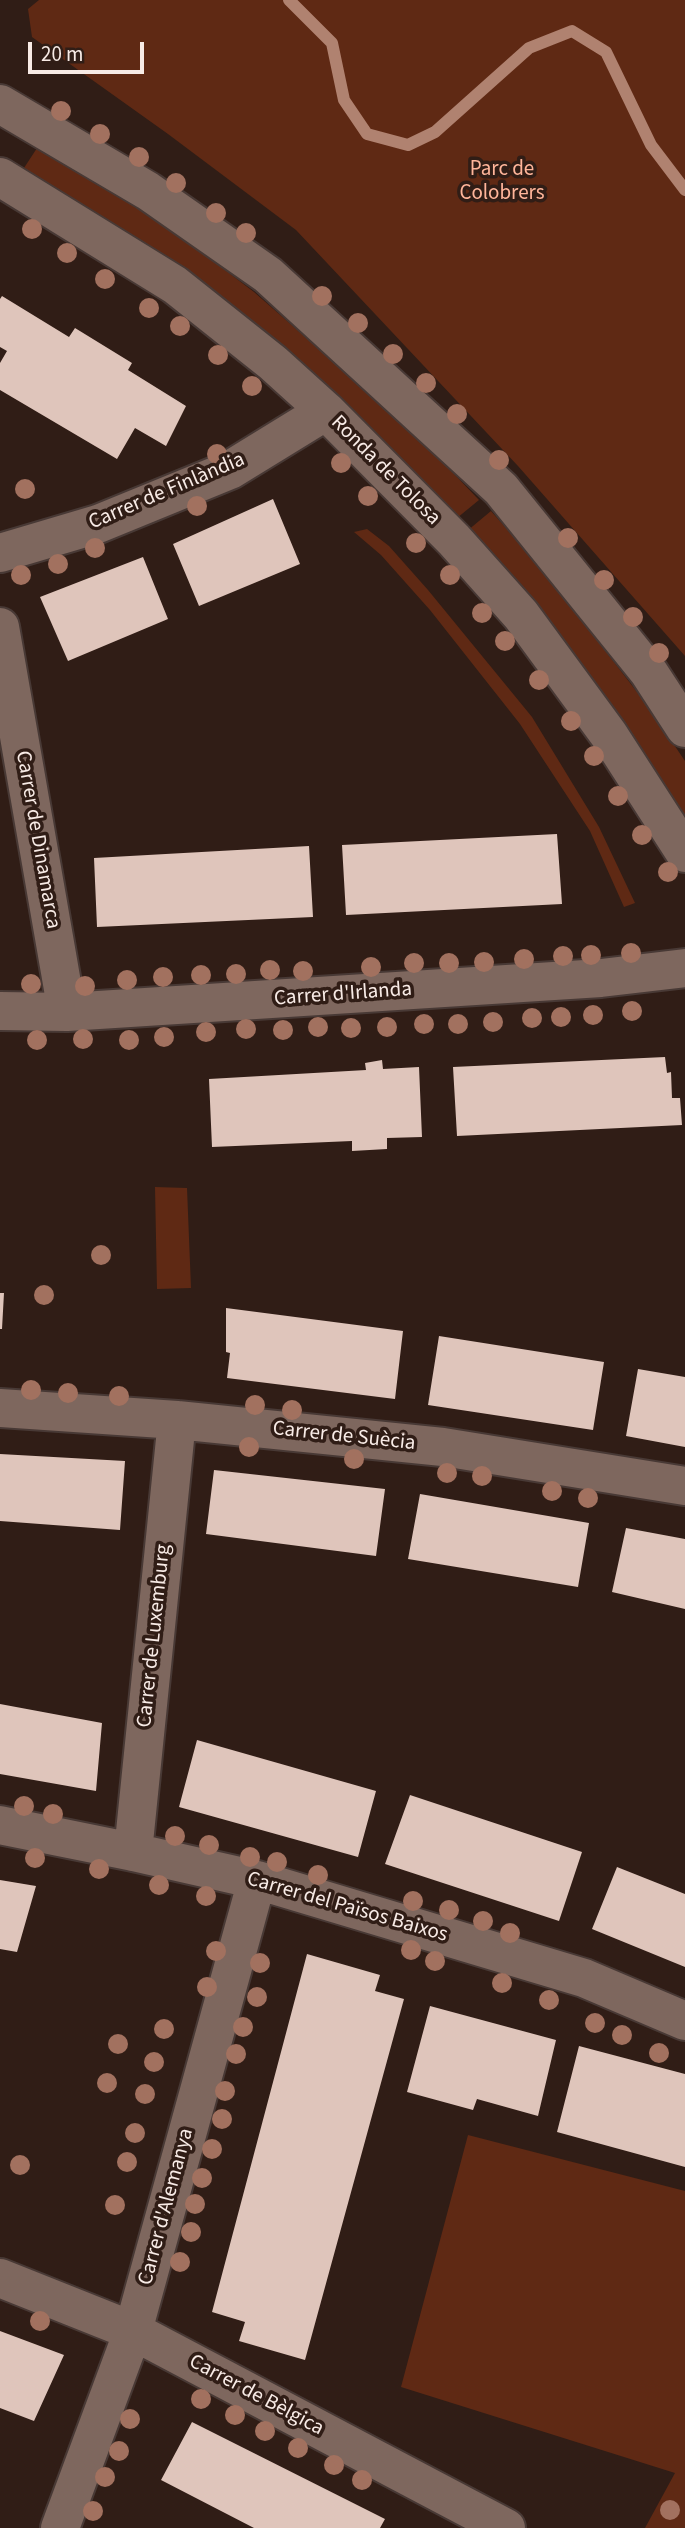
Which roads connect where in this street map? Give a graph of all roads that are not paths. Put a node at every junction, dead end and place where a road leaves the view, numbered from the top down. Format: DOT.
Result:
graph roads {
  1 [pos="0,104"];
  2 [pos="0,177"];
  3 [pos="326,411"];
  4 [pos="0,553"];
  5 [pos="0,627"];
  6 [pos="685,728"];
  7 [pos="685,853"];
  8 [pos="685,968"];
  9 [pos="0,1011"];
  10 [pos="68,1012"];
  11 [pos="0,1408"];
  12 [pos="177,1420"];
  13 [pos="685,1486"];
  14 [pos="0,1825"];
  15 [pos="133,1852"];
  16 [pos="257,1880"];
  17 [pos="685,2021"];
  18 [pos="0,2278"];
  19 [pos="133,2331"];
  20 [pos="60,2528"];
  21 [pos="506,2528"];
  1 -- 6 [label="street"];
  2 -- 3 [label="street, Ronda de Tolosa"];
  3 -- 4 [label="street, Carrer de Finlàndia"];
  3 -- 7 [label="street, Ronda de Tolosa"];
  5 -- 10 [label="street, Carrer de Dinamarca"];
  8 -- 10 [label="street, Carrer d'Irlanda"];
  9 -- 10 [label="street, Carrer d'Irlanda"];
  11 -- 12 [label="street, Carrer de Suècia"];
  12 -- 13 [label="street, Carrer de Suècia"];
  12 -- 15 [label="street, Carrer de Luxemburg"];
  14 -- 15 [label="street, Carrer del Països Baixos"];
  15 -- 16 [label="street, Carrer del Països Baixos"];
  16 -- 17 [label="street, Carrer del Països Baixos"];
  16 -- 19 [label="street, Carrer d'Alemanya"];
  18 -- 19 [label="street, Carrer de Bèlgica"];
  19 -- 20 [label="street, Carrer d'Alemanya"];
  19 -- 21 [label="street, Carrer de Bèlgica"];
}
